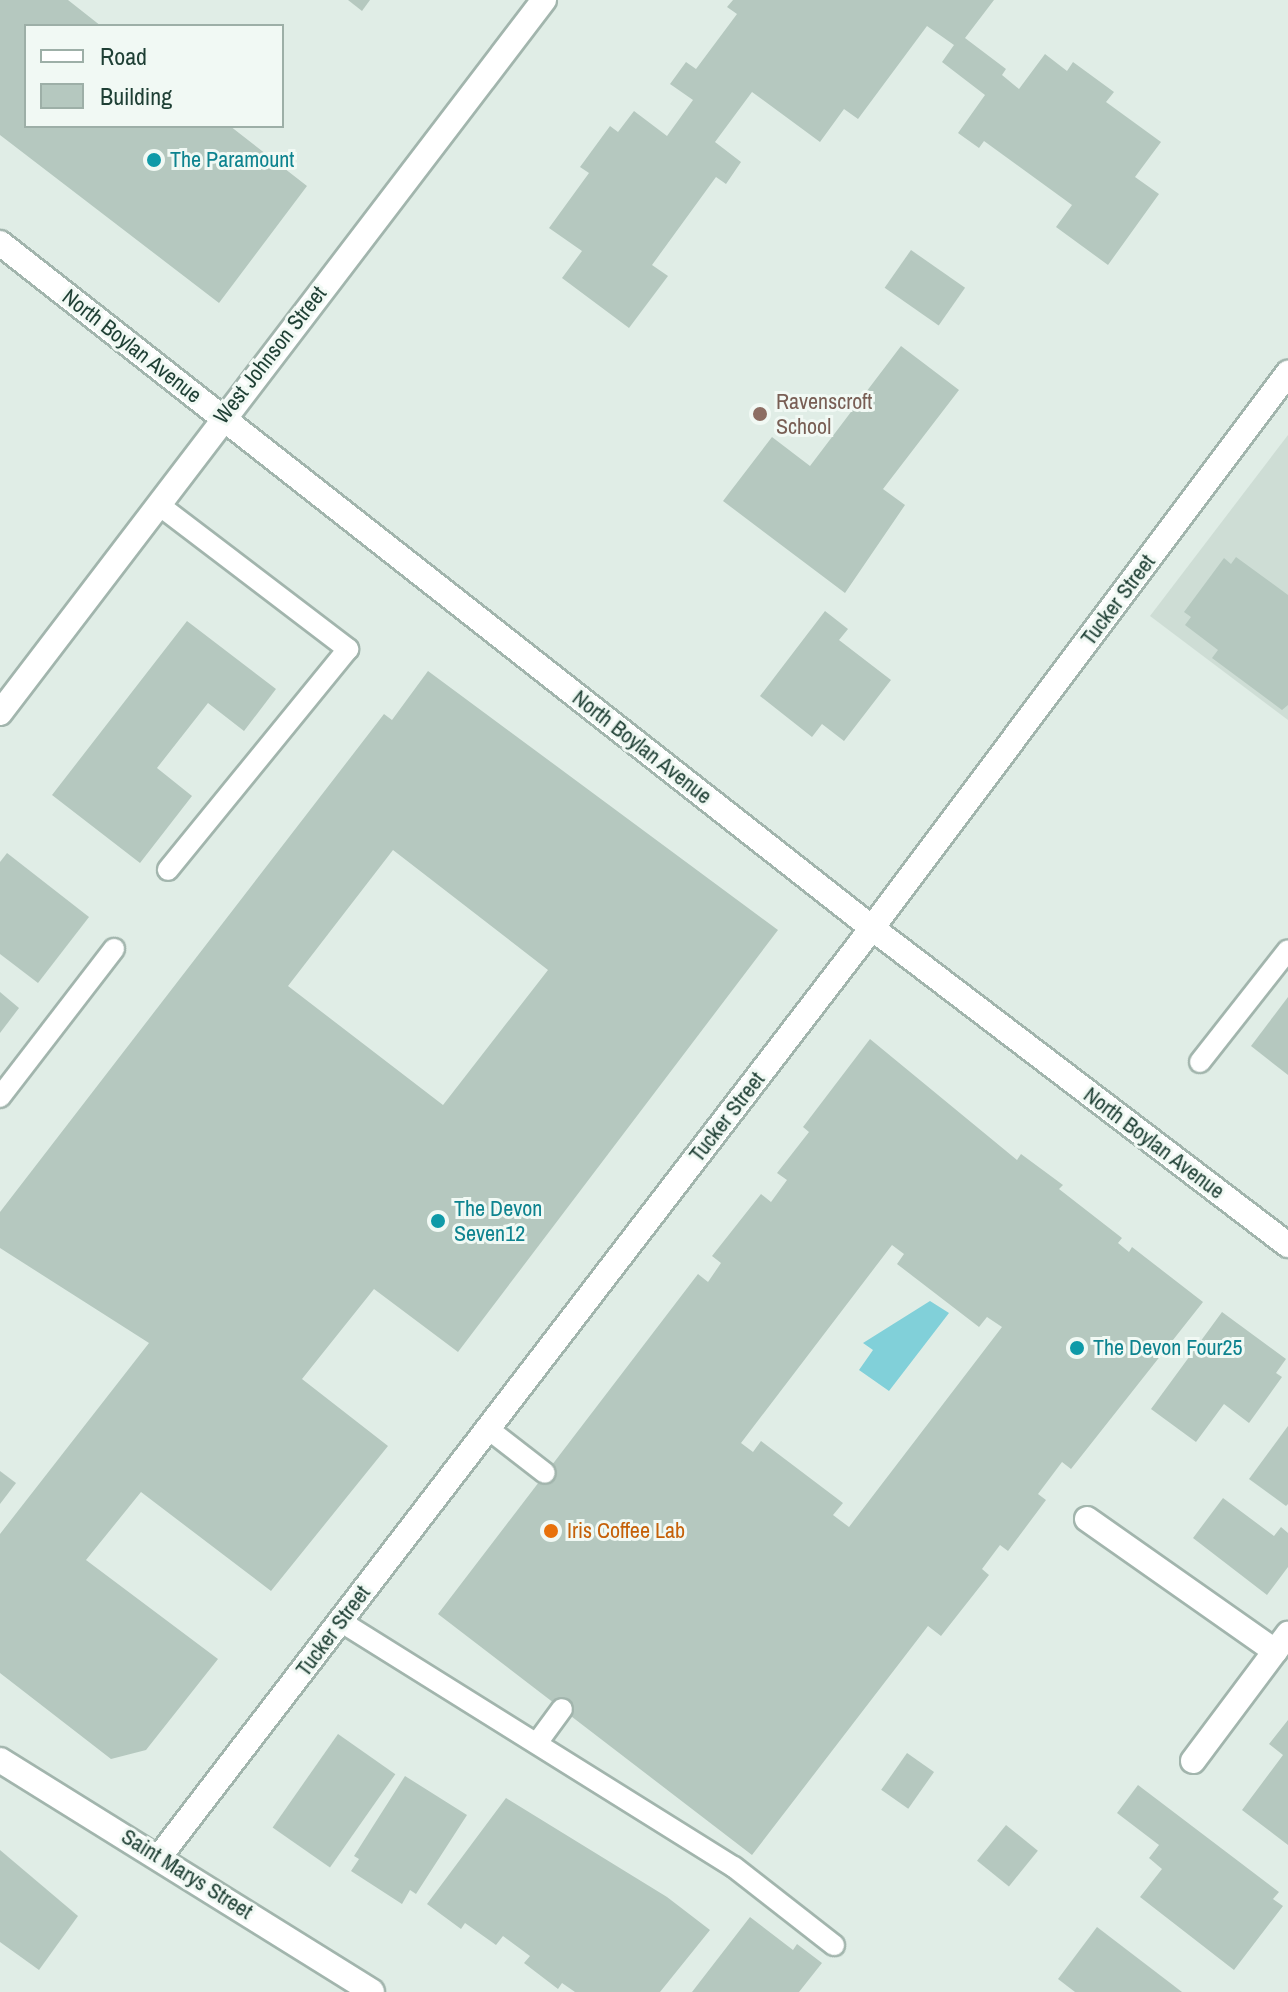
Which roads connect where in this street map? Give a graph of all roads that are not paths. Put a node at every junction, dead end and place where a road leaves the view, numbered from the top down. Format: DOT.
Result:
graph roads {
  1 [pos="544,0"];
  2 [pos="0,243"];
  3 [pos="1288,373"];
  4 [pos="222,417"];
  5 [pos="159,505"];
  6 [pos="0,713"];
  7 [pos="168,870"];
  8 [pos="872,928"];
  9 [pos="114,949"];
  10 [pos="1288,950"];
  11 [pos="1200,1062"];
  12 [pos="0,1097"];
  13 [pos="1288,1245"];
  14 [pos="487,1428"];
  15 [pos="545,1473"];
  16 [pos="1087,1519"];
  17 [pos="340,1621"];
  18 [pos="1282,1642"];
  19 [pos="562,1709"];
  20 [pos="537,1743"];
  21 [pos="0,1760"];
  22 [pos="1193,1761"];
  23 [pos="160,1856"];
  24 [pos="834,1945"];
  25 [pos="372,1992"];
  1 -- 4 [label="street, West Johnson Street"];
  2 -- 4 [label="street, North Boylan Avenue"];
  3 -- 8 [label="street, Tucker Street"];
  4 -- 5 [label="street, West Johnson Street"];
  4 -- 8 [label="street, North Boylan Avenue"];
  5 -- 6 [label="street, West Johnson Street"];
  5 -- 7 [label="lane"];
  8 -- 13 [label="street, North Boylan Avenue"];
  8 -- 14 [label="street, Tucker Street"];
  9 -- 12 [label="lane"];
  10 -- 11 [label="lane"];
  14 -- 15 [label="lane"];
  14 -- 17 [label="street, Tucker Street"];
  16 -- 18 [label="street"];
  17 -- 20 [label="lane"];
  17 -- 23 [label="street, Tucker Street"];
  18 -- 22 [label="street"];
  19 -- 20 [label="lane"];
  20 -- 24 [label="lane"];
  21 -- 23 [label="street, Saint Marys Street"];
  23 -- 25 [label="street, Saint Marys Street"];
}
